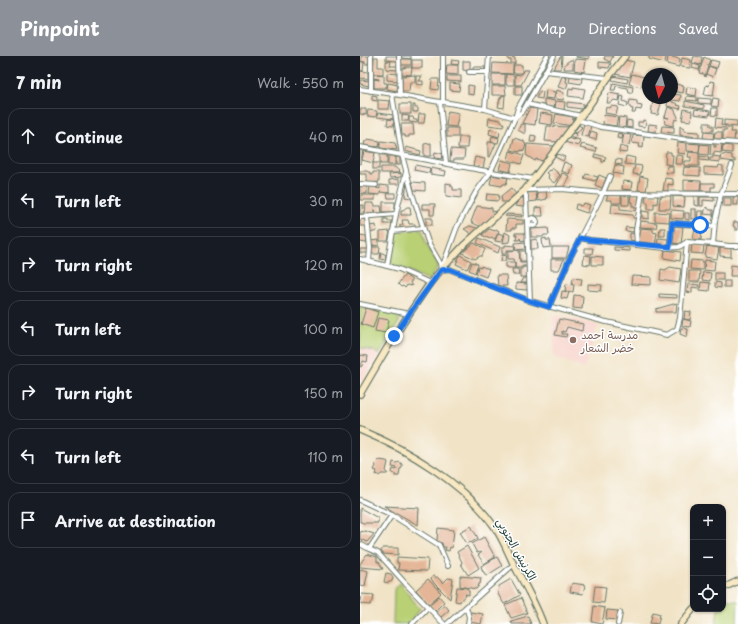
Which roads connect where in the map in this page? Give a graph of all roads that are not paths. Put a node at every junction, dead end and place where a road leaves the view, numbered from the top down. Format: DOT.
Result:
graph roads {
  1 [pos="371,56"];
  2 [pos="399,56"];
  3 [pos="443,56"];
  4 [pos="489,56"];
  5 [pos="547,56"];
  6 [pos="554,56"];
  7 [pos="625,56"];
  8 [pos="545,71"];
  9 [pos="469,72"];
  10 [pos="488,72"];
  11 [pos="608,78"];
  12 [pos="360,89"];
  13 [pos="371,91"];
  14 [pos="392,94"];
  15 [pos="400,95"];
  16 [pos="442,102"];
  17 [pos="527,104"];
  18 [pos="486,109"];
  19 [pos="515,118"];
  20 [pos="579,118"];
  21 [pos="738,143"];
  22 [pos="360,148"];
  23 [pos="402,155"];
  24 [pos="446,163"];
  25 [pos="732,165"];
  26 [pos="406,171"];
  27 [pos="490,173"];
  28 [pos="610,176"];
  29 [pos="534,179"];
  30 [pos="360,184"];
  31 [pos="376,185"];
  32 [pos="524,191"];
  33 [pos="603,193"];
  34 [pos="642,193"];
  35 [pos="721,194"];
  36 [pos="738,194"];
  37 [pos="396,214"];
  38 [pos="360,217"];
  39 [pos="367,217"];
  40 [pos="714,226"];
  41 [pos="424,228"];
  42 [pos="393,231"];
  43 [pos="580,238"];
  44 [pos="687,242"];
  45 [pos="713,244"];
  46 [pos="637,245"];
  47 [pos="738,246"];
  48 [pos="670,247"];
  49 [pos="360,259"];
  50 [pos="369,262"];
  51 [pos="387,266"];
  52 [pos="441,270"];
  53 [pos="430,284"];
  54 [pos="530,301"];
  55 [pos="360,304"];
  56 [pos="549,307"];
  57 [pos="409,314"];
  58 [pos="360,394"];
  59 [pos="360,430"];
  60 [pos="360,500"];
  61 [pos="392,515"];
  62 [pos="360,544"];
  63 [pos="369,549"];
  64 [pos="514,564"];
  65 [pos="448,566"];
  66 [pos="738,581"];
  67 [pos="726,587"];
  68 [pos="428,607"];
  69 [pos="466,607"];
  70 [pos="691,612"];
  71 [pos="620,613"];
  72 [pos="412,624"];
  73 [pos="446,624"];
  74 [pos="468,624"];
  75 [pos="543,624"];
  76 [pos="618,624"];
  77 [pos="681,624"];
  1 -- 13 [label="street"];
  2 -- 15 [label="street"];
  3 -- 16 [label="street"];
  4 -- 10 [label="street"];
  5 -- 19 [label="street"];
  6 -- 8 [label="street"];
  7 -- 11 [label="street"];
  8 -- 11 [label="street"];
  8 -- 17 [label="street"];
  9 -- 10 [label="street"];
  10 -- 18 [label="street"];
  11 -- 20 [label="street"];
  12 -- 13 [label="street"];
  13 -- 14 [label="street"];
  14 -- 15 [label="street"];
  14 -- 23 [label="street"];
  15 -- 16 [label="street"];
  16 -- 18 [label="street"];
  16 -- 24 [label="street"];
  17 -- 19 [label="street"];
  17 -- 20 [label="street"];
  18 -- 19 [label="street"];
  19 -- 27 [label="street"];
  20 -- 21 [label="street"];
  20 -- 29 [label="street"];
  22 -- 23 [label="street"];
  23 -- 24 [label="street"];
  23 -- 26 [label="street"];
  24 -- 27 [label="street"];
  25 -- 35 [label="street"];
  26 -- 37 [label="street"];
  26 -- 41 [label="street"];
  27 -- 29 [label="street"];
  27 -- 52 [label="street"];
  28 -- 33 [label="street"];
  29 -- 32 [label="street"];
  30 -- 31 [label="street"];
  32 -- 33 [label="street"];
  32 -- 52 [label="street"];
  32 -- 54 [label="street"];
  33 -- 34 [label="street"];
  33 -- 43 [label="street"];
  34 -- 35 [label="street"];
  34 -- 46 [label="street"];
  35 -- 36 [label="street"];
  35 -- 40 [label="street"];
  37 -- 39 [label="street"];
  37 -- 42 [label="street"];
  38 -- 39 [label="street"];
  39 -- 50 [label="street"];
  40 -- 45 [label="street"];
  40 -- 48 [label="street"];
  41 -- 42 [label="street"];
  41 -- 52 [label="street"];
  42 -- 51 [label="street"];
  43 -- 46 [label="street"];
  43 -- 56 [label="street"];
  44 -- 45 [label="street"];
  44 -- 48 [label="street"];
  44 -- 56 [label="street"];
  45 -- 47 [label="street"];
  46 -- 48 [label="street"];
  49 -- 50 [label="street"];
  50 -- 51 [label="street"];
  51 -- 53 [label="street"];
  52 -- 53 [label="street"];
  52 -- 54 [label="street"];
  53 -- 57 [label="street"];
  54 -- 56 [label="street"];
  55 -- 57 [label="street"];
  57 -- 58 [label="street"];
  59 -- 64 [label="street, الكرنيش الجنوبي"];
  60 -- 61 [label="street"];
  61 -- 63 [label="street"];
  61 -- 65 [label="street"];
  62 -- 63 [label="street"];
  63 -- 68 [label="street"];
  64 -- 69 [label="street"];
  64 -- 75 [label="street, الكرنيش الجنوبي"];
  66 -- 67 [label="street"];
  68 -- 72 [label="street"];
  68 -- 73 [label="street"];
  69 -- 73 [label="street"];
  69 -- 74 [label="street"];
  70 -- 77 [label="street"];
  71 -- 76 [label="street"];
}
